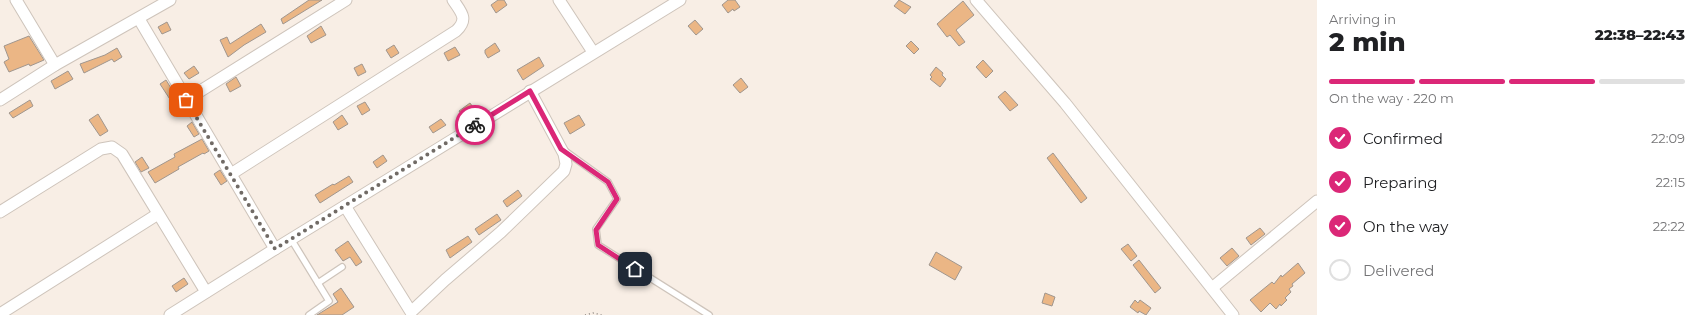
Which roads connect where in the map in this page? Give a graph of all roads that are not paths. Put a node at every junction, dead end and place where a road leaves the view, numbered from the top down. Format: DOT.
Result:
graph roads {
  1 [pos="16,0"];
  2 [pos="170,0"];
  3 [pos="346,0"];
  4 [pos="453,0"];
  5 [pos="559,0"];
  6 [pos="680,0"];
  7 [pos="976,0"];
  8 [pos="139,19"];
  9 [pos="593,52"];
  10 [pos="55,65"];
  11 [pos="530,91"];
  12 [pos="0,100"];
  13 [pos="186,100"];
  14 [pos="561,149"];
  15 [pos="231,174"];
  16 [pos="1317,201"];
  17 [pos="345,206"];
  18 [pos="0,212"];
  19 [pos="158,214"];
  20 [pos="291,239"];
  21 [pos="275,249"];
  22 [pos="342,267"];
  23 [pos="318,283"];
  24 [pos="1212,288"];
  25 [pos="206,292"];
  26 [pos="0,314"];
  27 [pos="412,314"];
  28 [pos="170,315"];
  29 [pos="309,315"];
  30 [pos="709,315"];
  31 [pos="1233,315"];
  1 -- 10 [label="street"];
  2 -- 8 [label="street"];
  3 -- 13 [label="street"];
  4 -- 15 [label="street"];
  5 -- 9 [label="street"];
  6 -- 9 [label="street"];
  7 -- 24 [label="street"];
  8 -- 10 [label="street"];
  8 -- 13 [label="street"];
  9 -- 11 [label="street"];
  10 -- 12 [label="street"];
  11 -- 14 [label="street"];
  11 -- 17 [label="street"];
  13 -- 15 [label="street"];
  14 -- 27 [label="street"];
  14 -- 30 [label="lane"];
  15 -- 21 [label="street"];
  16 -- 24 [label="street"];
  17 -- 20 [label="street"];
  17 -- 27 [label="street"];
  18 -- 19 [label="street"];
  19 -- 25 [label="street"];
  19 -- 26 [label="street"];
  20 -- 21 [label="street"];
  20 -- 23 [label="lane"];
  21 -- 25 [label="street"];
  22 -- 23 [label="lane"];
  23 -- 29 [label="lane"];
  24 -- 31 [label="street"];
  25 -- 28 [label="street"];
}
